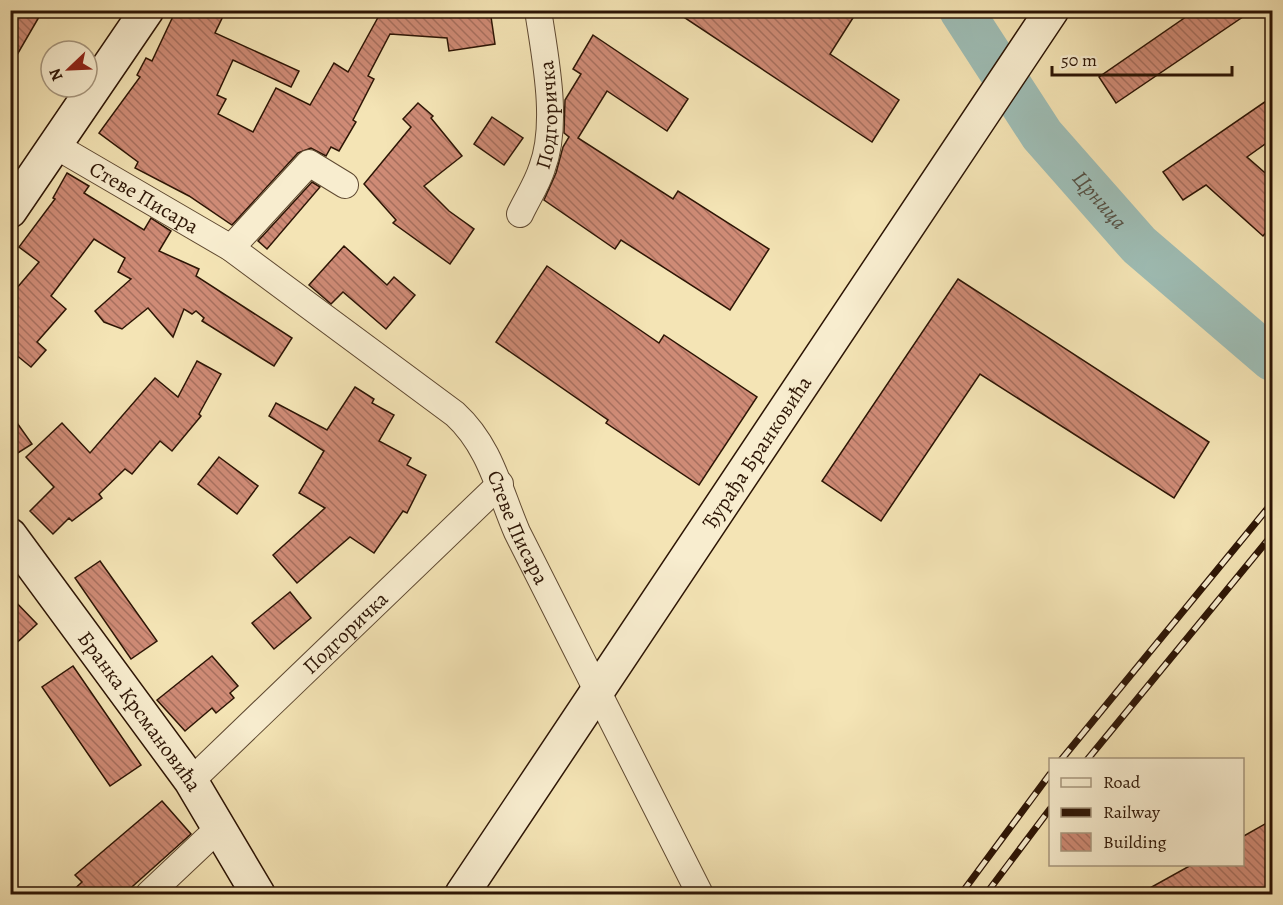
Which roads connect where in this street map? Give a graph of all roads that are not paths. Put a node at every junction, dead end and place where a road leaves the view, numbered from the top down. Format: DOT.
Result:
graph roads {
  1 [pos="147,10"];
  2 [pos="538,10"];
  3 [pos="1052,10"];
  4 [pos="56,146"];
  5 [pos="345,185"];
  6 [pos="10,211"];
  7 [pos="520,214"];
  8 [pos="231,249"];
  9 [pos="500,484"];
  10 [pos="10,535"];
  11 [pos="598,691"];
  12 [pos="191,781"];
  13 [pos="220,827"];
  14 [pos="149,894"];
  15 [pos="258,894"];
  16 [pos="462,894"];
  17 [pos="700,894"];
  1 -- 4 [label="main road"];
  2 -- 7 [label="street, Подгоричка"];
  3 -- 11 [label="main road, Ђурађа Бранковића"];
  4 -- 6 [label="main road"];
  4 -- 8 [label="street, Стеве Писара"];
  5 -- 8 [label="street"];
  8 -- 9 [label="street, Стеве Писара"];
  9 -- 11 [label="street, Стеве Писара"];
  9 -- 12 [label="street, Подгоричка"];
  10 -- 12 [label="main road, Бранка Крсмановића"];
  11 -- 16 [label="main road, Ђурађа Бранковића"];
  11 -- 17 [label="street, Стеве Писара"];
  12 -- 13 [label="main road, Бранка Крсмановића"];
  13 -- 14 [label="street"];
  13 -- 15 [label="main road, Бранка Крсмановића"];
}
